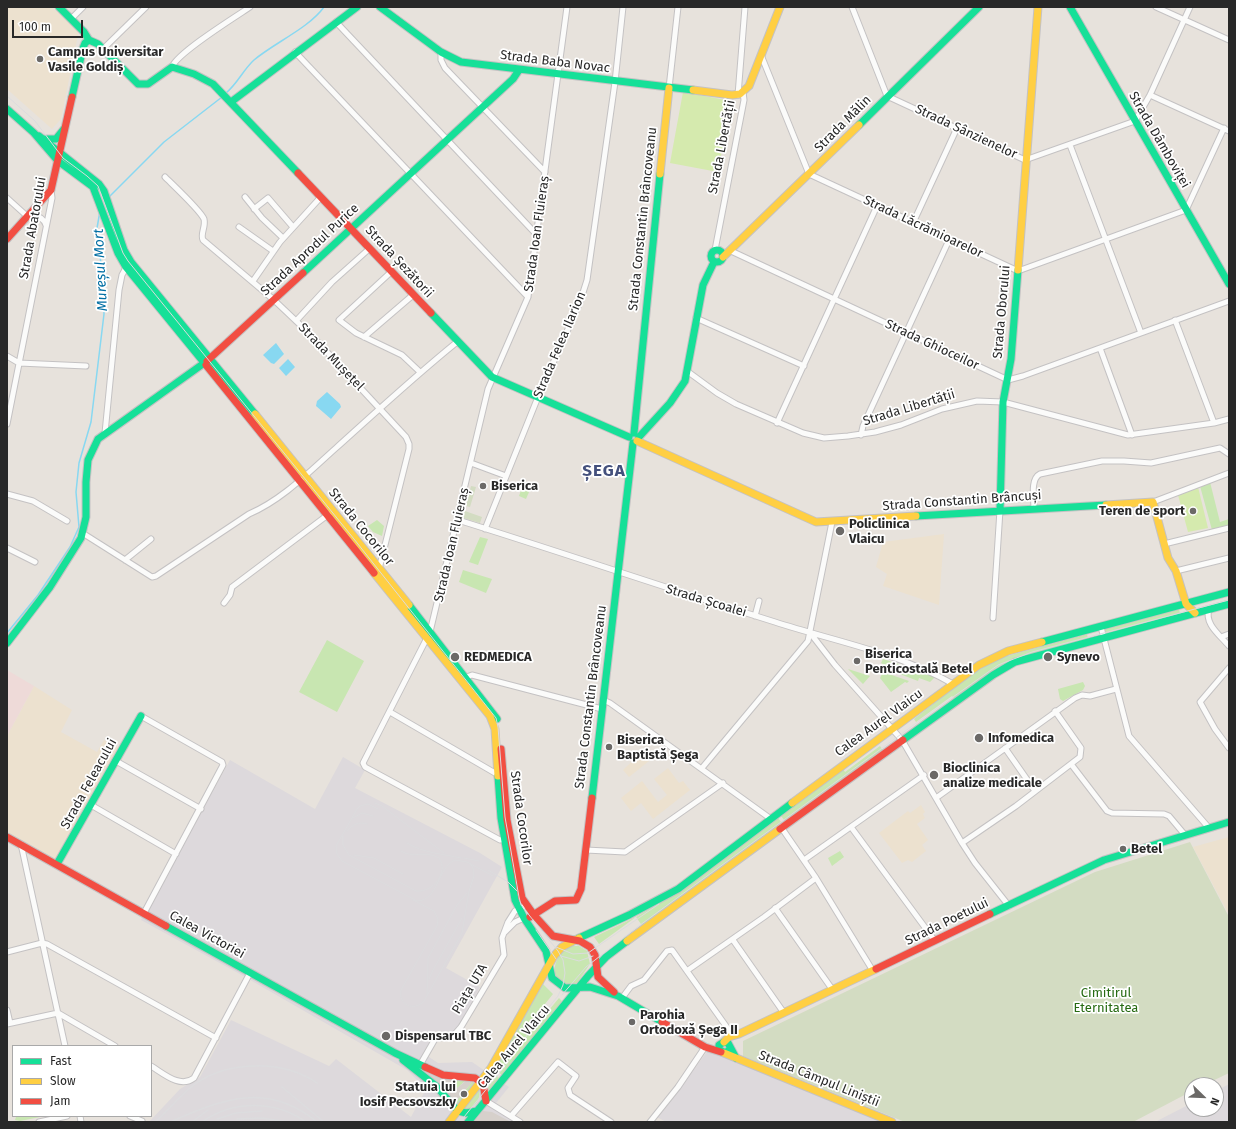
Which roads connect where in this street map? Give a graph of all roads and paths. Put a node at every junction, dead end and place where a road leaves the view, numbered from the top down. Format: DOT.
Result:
graph roads {
  1 [pos="58,7"];
  2 [pos="83,7"];
  3 [pos="146,7"];
  4 [pos="250,7"];
  5 [pos="357,7"];
  6 [pos="380,7"];
  7 [pos="567,7"];
  8 [pos="623,7"];
  9 [pos="678,7"];
  10 [pos="745,7"];
  11 [pos="780,7"];
  12 [pos="852,7"];
  13 [pos="979,7"];
  14 [pos="1038,7"];
  15 [pos="1070,7"];
  16 [pos="1156,7"];
  17 [pos="1190,7"];
  18 [pos="72,19"];
  19 [pos="1184,20"];
  20 [pos="336,22"];
  21 [pos="89,40"];
  22 [pos="1229,40"];
  23 [pos="103,49"];
  24 [pos="295,52"];
  25 [pos="441,52"];
  26 [pos="761,55"];
  27 [pos="172,67"];
  28 [pos="519,70"];
  29 [pos="559,75"];
  30 [pos="615,82"];
  31 [pos="669,88"];
  32 [pos="740,93"];
  33 [pos="1150,94"];
  34 [pos="888,96"];
  35 [pos="231,102"];
  36 [pos="483,107"];
  37 [pos="7,109"];
  38 [pos="1135,121"];
  39 [pos="67,124"];
  40 [pos="957,128"];
  41 [pos="1227,129"];
  42 [pos="34,134"];
  43 [pos="45,139"];
  44 [pos="447,140"];
  45 [pos="1070,145"];
  46 [pos="60,153"];
  47 [pos="1025,160"];
  48 [pos="58,161"];
  49 [pos="545,172"];
  50 [pos="411,174"];
  51 [pos="809,174"];
  52 [pos="165,177"];
  53 [pos="50,190"];
  54 [pos="245,197"];
  55 [pos="7,198"];
  56 [pos="320,198"];
  57 [pos="877,206"];
  58 [pos="254,209"];
  59 [pos="1186,210"];
  60 [pos="28,216"];
  61 [pos="110,220"];
  62 [pos="913,223"];
  63 [pos="46,226"];
  64 [pos="239,227"];
  65 [pos="293,227"];
  66 [pos="351,229"];
  67 [pos="536,234"];
  68 [pos="283,238"];
  69 [pos="7,239"];
  70 [pos="949,240"];
  71 [pos="1105,240"];
  72 [pos="369,249"];
  73 [pos="715,250"];
  74 [pos="273,251"];
  75 [pos="731,251"];
  76 [pos="723,257"];
  77 [pos="714,262"];
  78 [pos="128,265"];
  79 [pos="1018,271"];
  80 [pos="391,272"];
  81 [pos="253,281"];
  82 [pos="1229,284"];
  83 [pos="413,295"];
  84 [pos="528,297"];
  85 [pos="274,300"];
  86 [pos="834,300"];
  87 [pos="1229,301"];
  88 [pos="696,318"];
  89 [pos="1175,320"];
  90 [pos="296,321"];
  91 [pos="906,333"];
  92 [pos="1140,333"];
  93 [pos="364,337"];
  94 [pos="457,342"];
  95 [pos="1100,348"];
  96 [pos="7,356"];
  97 [pos="207,362"];
  98 [pos="19,363"];
  99 [pos="86,366"];
  100 [pos="804,366"];
  101 [pos="687,371"];
  102 [pos="420,372"];
  103 [pos="492,377"];
  104 [pos="1008,380"];
  105 [pos="538,397"];
  106 [pos="1003,402"];
  107 [pos="381,408"];
  108 [pos="1229,419"];
  109 [pos="777,423"];
  110 [pos="1214,423"];
  111 [pos="7,424"];
  112 [pos="105,433"];
  113 [pos="861,435"];
  114 [pos="1132,436"];
  115 [pos="634,438"];
  116 [pos="1229,454"];
  117 [pos="471,463"];
  118 [pos="1229,474"];
  119 [pos="506,476"];
  120 [pos="302,478"];
  121 [pos="7,494"];
  122 [pos="1153,502"];
  123 [pos="1034,509"];
  124 [pos="1000,510"];
  125 [pos="331,513"];
  126 [pos="458,520"];
  127 [pos="67,521"];
  128 [pos="832,522"];
  129 [pos="1229,528"];
  130 [pos="485,529"];
  131 [pos="84,534"];
  132 [pos="151,539"];
  133 [pos="1164,544"];
  134 [pos="7,548"];
  135 [pos="1229,558"];
  136 [pos="125,560"];
  137 [pos="35,562"];
  138 [pos="1176,571"];
  139 [pos="378,572"];
  140 [pos="617,572"];
  141 [pos="1229,592"];
  142 [pos="759,601"];
  143 [pos="224,604"];
  144 [pos="1186,604"];
  145 [pos="1229,604"];
  146 [pos="1209,609"];
  147 [pos="1194,613"];
  148 [pos="754,616"];
  149 [pos="993,618"];
  150 [pos="1101,626"];
  151 [pos="1212,626"];
  152 [pos="811,634"];
  153 [pos="1229,634"];
  154 [pos="429,636"];
  155 [pos="1221,637"];
  156 [pos="1104,638"];
  157 [pos="7,643"];
  158 [pos="1229,646"];
  159 [pos="1229,668"];
  160 [pos="464,679"];
  161 [pos="953,684"];
  162 [pos="1116,688"];
  163 [pos="603,700"];
  164 [pos="602,708"];
  165 [pos="1055,711"];
  166 [pos="390,712"];
  167 [pos="141,716"];
  168 [pos="893,728"];
  169 [pos="902,740"];
  170 [pos="1005,748"];
  171 [pos="1229,748"];
  172 [pos="116,761"];
  173 [pos="1071,764"];
  174 [pos="702,768"];
  175 [pos="500,773"];
  176 [pos="924,775"];
  177 [pos="723,783"];
  178 [pos="1035,791"];
  179 [pos="936,798"];
  180 [pos="91,805"];
  181 [pos="201,809"];
  182 [pos="771,819"];
  183 [pos="1229,822"];
  184 [pos="781,827"];
  185 [pos="851,827"];
  186 [pos="1209,828"];
  187 [pos="1185,835"];
  188 [pos="7,836"];
  189 [pos="507,839"];
  190 [pos="962,843"];
  191 [pos="21,844"];
  192 [pos="586,850"];
  193 [pos="176,854"];
  194 [pos="804,860"];
  195 [pos="57,864"];
  196 [pos="816,878"];
  197 [pos="526,905"];
  198 [pos="1009,906"];
  199 [pos="775,908"];
  200 [pos="518,909"];
  201 [pos="144,913"];
  202 [pos="534,915"];
  203 [pos="525,918"];
  204 [pos="503,934"];
  205 [pos="574,940"];
  206 [pos="733,940"];
  207 [pos="935,941"];
  208 [pos="42,943"];
  209 [pos="7,952"];
  210 [pos="549,966"];
  211 [pos="596,968"];
  212 [pos="688,970"];
  213 [pos="873,971"];
  214 [pos="250,973"];
  215 [pos="578,988"];
  216 [pos="832,990"];
  217 [pos="620,997"];
  218 [pos="7,1010"];
  219 [pos="58,1013"];
  220 [pos="784,1013"];
  221 [pos="9,1024"];
  222 [pos="736,1035"];
  223 [pos="216,1038"];
  224 [pos="722,1042"];
  225 [pos="65,1045"];
  226 [pos="113,1045"];
  227 [pos="706,1048"];
  228 [pos="726,1050"];
  229 [pos="397,1055"];
  230 [pos="420,1065"];
  231 [pos="152,1067"];
  232 [pos="481,1082"];
  233 [pos="486,1100"];
  234 [pos="498,1109"];
  235 [pos="458,1111"];
  236 [pos="477,1111"];
  237 [pos="511,1116"];
  238 [pos="62,1117"];
  239 [pos="132,1117"];
  240 [pos="142,1121"];
  241 [pos="39,1122"];
  242 [pos="449,1122"];
  243 [pos="468,1122"];
  244 [pos="520,1122"];
  245 [pos="611,1122"];
  246 [pos="650,1122"];
  247 [pos="892,1122"];
  1 -- 18 [label="street"];
  2 -- 18 [label="street"];
  3 -- 23 [label="street"];
  4 -- 27 [label="street"];
  5 -- 20 [label="street"];
  6 -- 25 [label="street, Strada Baba Novac"];
  7 -- 29 [label="street, Strada Ioan Fluieraș"];
  8 -- 30 [label="street, Strada Felea Ilarion"];
  9 -- 31 [label="street, Strada Constantin Brâncoveanu"];
  10 -- 32 [label="street"];
  11 -- 26 [label="street, Strada Libertății"];
  12 -- 34 [label="street"];
  13 -- 34 [label="street, Strada Mălin"];
  14 -- 47 [label="street, Strada Oborului"];
  15 -- 38 [label="street, Strada Dâmboviței"];
  16 -- 19 [label="street"];
  17 -- 19 [label="street"];
  18 -- 21 [label="street"];
  19 -- 22 [label="street"];
  19 -- 33 [label="street"];
  20 -- 24 [label="street"];
  20 -- 44 [label="street"];
  21 -- 23 [label="street"];
  21 -- 39 [label="street, Strada Abatorului"];
  23 -- 27 [label="street"];
  24 -- 35 [label="street"];
  24 -- 50 [label="street"];
  25 -- 28 [label="street, Strada Baba Novac"];
  25 -- 36 [label="street"];
  26 -- 32 [label="street, Strada Libertății"];
  26 -- 51 [label="street"];
  27 -- 35 [label="street, Strada Șezătorii"];
  28 -- 29 [label="street, Strada Baba Novac"];
  28 -- 36 [label="street, Strada Aprodul Purice"];
  29 -- 30 [label="street, Strada Baba Novac"];
  29 -- 49 [label="street, Strada Ioan Fluieraș"];
  30 -- 31 [label="street, Strada Baba Novac"];
  30 -- 105 [label="street, Strada Felea Ilarion"];
  31 -- 32 [label="street, Strada Baba Novac"];
  31 -- 115 [label="street, Strada Constantin Brâncoveanu"];
  32 -- 73 [label="street, Strada Libertății"];
  33 -- 38 [label="street"];
  33 -- 41 [label="street"];
  34 -- 40 [label="street, Strada Sânzienelor"];
  34 -- 51 [label="street, Strada Mălin"];
  35 -- 56 [label="street, Strada Șezătorii"];
  36 -- 44 [label="street, Strada Aprodul Purice"];
  36 -- 49 [label="street"];
  37 -- 42 [label="street"];
  38 -- 45 [label="street, Strada Sânzienelor"];
  38 -- 59 [label="street, Strada Dâmboviței"];
  39 -- 43 [label="street"];
  39 -- 46 [label="street, Strada Abatorului"];
  40 -- 47 [label="street, Strada Sânzienelor"];
  40 -- 62 [label="street"];
  41 -- 59 [label="street"];
  42 -- 43 [label="street, Strada Cocorilor"];
  42 -- 48 [label="street, Strada Cocorilor"];
  43 -- 46 [label="street, Strada Cocorilor"];
  44 -- 50 [label="street, Strada Aprodul Purice"];
  44 -- 67 [label="street"];
  45 -- 47 [label="street, Strada Sânzienelor"];
  45 -- 71 [label="street"];
  46 -- 48 [label="street, Strada Abatorului"];
  46 -- 61 [label="street, Strada Cocorilor"];
  47 -- 79 [label="street, Strada Oborului"];
  48 -- 53 [label="street, Strada Abatorului"];
  48 -- 61 [label="street, Strada Cocorilor"];
  49 -- 67 [label="street, Strada Ioan Fluieraș"];
  50 -- 66 [label="street, Strada Aprodul Purice"];
  50 -- 84 [label="street"];
  51 -- 57 [label="street, Strada Lăcrămioarelor"];
  51 -- 75 [label="street, Strada Mălin"];
  52 -- 81 [label="street, Strada Mușețel"];
  53 -- 60 [label="street"];
  53 -- 63 [label="street, Strada Abatorului"];
  54 -- 58 [label="street"];
  55 -- 60 [label="street"];
  56 -- 65 [label="street"];
  56 -- 66 [label="street, Strada Șezătorii"];
  57 -- 62 [label="street, Strada Lăcrămioarelor"];
  57 -- 86 [label="street"];
  58 -- 65 [label="street"];
  58 -- 68 [label="street"];
  59 -- 71 [label="street"];
  59 -- 82 [label="street, Strada Dâmboviței"];
  60 -- 63 [label="street"];
  60 -- 69 [label="street"];
  61 -- 78 [label="street, Strada Cocorilor"];
  62 -- 70 [label="street, Strada Lăcrămioarelor"];
  63 -- 98 [label="street, Strada Abatorului"];
  64 -- 74 [label="street"];
  65 -- 68 [label="street"];
  66 -- 72 [label="street, Strada Șezătorii"];
  66 -- 85 [label="street, Strada Aprodul Purice"];
  67 -- 84 [label="street, Strada Ioan Fluieraș"];
  68 -- 74 [label="street"];
  70 -- 79 [label="street, Strada Lăcrămioarelor"];
  70 -- 91 [label="street"];
  71 -- 79 [label="street"];
  71 -- 92 [label="street"];
  72 -- 80 [label="street, Strada Șezătorii"];
  72 -- 90 [label="street"];
  73 -- 76 [label="street"];
  73 -- 77 [label="street"];
  74 -- 81 [label="street"];
  75 -- 76 [label="street, Strada Mălin"];
  75 -- 86 [label="street, Strada Ghioceilor"];
  76 -- 77 [label="street"];
  77 -- 88 [label="street"];
  78 -- 97 [label="street, Strada Cocorilor"];
  78 -- 112 [label="street"];
  79 -- 104 [label="street, Strada Oborului"];
  80 -- 83 [label="street, Strada Șezătorii"];
  80 -- 93 [label="street"];
  81 -- 85 [label="street, Strada Mușețel"];
  83 -- 93 [label="street"];
  83 -- 94 [label="street, Strada Șezătorii"];
  84 -- 103 [label="street, Strada Ioan Fluieraș"];
  85 -- 90 [label="street, Strada Mușețel"];
  85 -- 97 [label="street, Strada Aprodul Purice"];
  86 -- 91 [label="street, Strada Ghioceilor"];
  86 -- 100 [label="street"];
  87 -- 89 [label="street"];
  88 -- 100 [label="street"];
  88 -- 101 [label="street"];
  89 -- 92 [label="street"];
  89 -- 110 [label="street"];
  90 -- 107 [label="street, Strada Mușețel"];
  91 -- 104 [label="street, Strada Ghioceilor"];
  91 -- 113 [label="street"];
  92 -- 95 [label="street"];
  93 -- 102 [label="street"];
  94 -- 102 [label="street"];
  94 -- 103 [label="street, Strada Șezătorii"];
  95 -- 104 [label="street"];
  95 -- 114 [label="street"];
  96 -- 98 [label="street"];
  97 -- 112 [label="street, Strada Aprodul Purice"];
  97 -- 120 [label="street, Strada Cocorilor"];
  98 -- 99 [label="street"];
  98 -- 111 [label="street, Strada Abatorului"];
  100 -- 109 [label="street"];
  101 -- 109 [label="street, Strada Libertății"];
  101 -- 115 [label="street"];
  102 -- 107 [label="street"];
  103 -- 105 [label="street, Strada Constantin Brâncuși"];
  103 -- 117 [label="street, Strada Ioan Fluieraș"];
  104 -- 106 [label="street, Strada Oborului"];
  105 -- 115 [label="street, Strada Constantin Brâncuși"];
  105 -- 119 [label="street, Strada Felea Ilarion"];
  106 -- 113 [label="street, Strada Libertății"];
  106 -- 114 [label="street, Strada Libertății"];
  106 -- 124 [label="street, Strada Oborului"];
  107 -- 120 [label="street"];
  107 -- 139 [label="street, Strada Mușețel"];
  108 -- 110 [label="street"];
  109 -- 113 [label="street, Strada Libertății"];
  110 -- 114 [label="street"];
  112 -- 131 [label="street, Strada Aprodul Purice"];
  115 -- 128 [label="street, Strada Constantin Brâncuși"];
  115 -- 140 [label="street, Strada Constantin Brâncoveanu"];
  116 -- 123 [label="street"];
  117 -- 119 [label="street"];
  117 -- 126 [label="street, Strada Ioan Fluieraș"];
  118 -- 122 [label="street, Strada Constantin Brâncuși"];
  119 -- 130 [label="street, Strada Felea Ilarion"];
  120 -- 125 [label="street, Strada Cocorilor"];
  120 -- 136 [label="street"];
  121 -- 127 [label="street"];
  122 -- 123 [label="street, Strada Constantin Brâncuși"];
  122 -- 133 [label="street"];
  123 -- 124 [label="street, Strada Constantin Brâncuși"];
  124 -- 128 [label="street, Strada Constantin Brâncuși"];
  124 -- 149 [label="street, Strada Oborului"];
  125 -- 139 [label="street, Strada Cocorilor"];
  125 -- 143 [label="street"];
  126 -- 130 [label="street, Strada Școalei"];
  126 -- 154 [label="street, Strada Ioan Fluieraș"];
  128 -- 152 [label="street"];
  129 -- 133 [label="street"];
  130 -- 140 [label="street, Strada Școalei"];
  131 -- 136 [label="street"];
  131 -- 157 [label="street"];
  132 -- 136 [label="street"];
  133 -- 138 [label="street"];
  134 -- 137 [label="street"];
  135 -- 138 [label="street"];
  138 -- 144 [label="street"];
  139 -- 154 [label="street, Strada Cocorilor"];
  140 -- 148 [label="street, Strada Școalei"];
  140 -- 163 [label="street, Strada Constantin Brâncoveanu"];
  141 -- 144 [label="street, Calea Aurel Vlaicu"];
  142 -- 148 [label="street"];
  144 -- 147 [label="street"];
  144 -- 150 [label="street, Calea Aurel Vlaicu"];
  145 -- 146 [label="street, Calea Aurel Vlaicu"];
  146 -- 147 [label="street, Calea Aurel Vlaicu"];
  146 -- 151 [label="street"];
  147 -- 151 [label="street"];
  147 -- 156 [label="street, Calea Aurel Vlaicu"];
  148 -- 152 [label="street, Strada Școalei"];
  150 -- 156 [label="street"];
  150 -- 161 [label="street, Calea Aurel Vlaicu"];
  151 -- 155 [label="street"];
  152 -- 161 [label="street, Strada Școalei"];
  152 -- 168 [label="street"];
  152 -- 174 [label="street"];
  153 -- 155 [label="street"];
  154 -- 160 [label="street, Strada Cocorilor"];
  154 -- 166 [label="street, Strada Ioan Fluieraș"];
  155 -- 158 [label="street"];
  156 -- 162 [label="street"];
  156 -- 169 [label="street, Calea Aurel Vlaicu"];
  159 -- 171 [label="street"];
  160 -- 164 [label="street"];
  160 -- 175 [label="street, Strada Cocorilor"];
  161 -- 168 [label="street, Calea Aurel Vlaicu"];
  162 -- 165 [label="street"];
  162 -- 186 [label="street"];
  163 -- 164 [label="street, Strada Constantin Brâncoveanu"];
  163 -- 174 [label="street"];
  164 -- 192 [label="street, Strada Constantin Brâncoveanu"];
  165 -- 170 [label="street"];
  165 -- 173 [label="street"];
  166 -- 175 [label="street"];
  166 -- 189 [label="street, Strada Ioan Fluieraș"];
  167 -- 172 [label="street, Strada Feleacului"];
  167 -- 181 [label="street"];
  168 -- 169 [label="street"];
  168 -- 182 [label="street, Calea Aurel Vlaicu"];
  169 -- 176 [label="street"];
  169 -- 184 [label="street, Calea Aurel Vlaicu"];
  170 -- 178 [label="street"];
  170 -- 179 [label="street"];
  172 -- 180 [label="street, Strada Feleacului"];
  172 -- 181 [label="street"];
  173 -- 178 [label="street"];
  173 -- 187 [label="street"];
  174 -- 177 [label="street"];
  175 -- 189 [label="street, Strada Cocorilor"];
  176 -- 179 [label="street"];
  176 -- 185 [label="street"];
  177 -- 182 [label="street"];
  177 -- 192 [label="street"];
  178 -- 190 [label="street"];
  179 -- 190 [label="street"];
  180 -- 193 [label="street"];
  180 -- 195 [label="street, Strada Feleacului"];
  181 -- 193 [label="street"];
  182 -- 205 [label="street, Calea Aurel Vlaicu"];
  183 -- 186 [label="street, Strada Poetului"];
  184 -- 194 [label="street"];
  184 -- 211 [label="street, Calea Aurel Vlaicu"];
  185 -- 194 [label="street"];
  185 -- 207 [label="street"];
  186 -- 187 [label="street, Strada Poetului"];
  187 -- 198 [label="street, Strada Poetului"];
  188 -- 191 [label="street, Calea Victoriei"];
  189 -- 197 [label="street, Strada Cocorilor"];
  189 -- 200 [label="street, Strada Cocorilor"];
  190 -- 198 [label="street"];
  191 -- 195 [label="street, Calea Victoriei"];
  191 -- 208 [label="street"];
  192 -- 202 [label="street, Strada Constantin Brâncoveanu"];
  193 -- 201 [label="street"];
  194 -- 196 [label="street"];
  195 -- 201 [label="street, Calea Victoriei"];
  196 -- 199 [label="street"];
  196 -- 213 [label="street"];
  197 -- 200 [label="street"];
  197 -- 202 [label="street, Strada Cocorilor"];
  198 -- 207 [label="street, Strada Poetului"];
  199 -- 206 [label="street"];
  199 -- 216 [label="street"];
  200 -- 203 [label="street, Strada Cocorilor"];
  200 -- 204 [label="street"];
  201 -- 214 [label="street, Calea Victoriei"];
  202 -- 203 [label="street, Strada Constantin Brâncoveanu"];
  202 -- 205 [label="street, Strada Cocorilor"];
  203 -- 204 [label="street"];
  203 -- 210 [label="street, Strada Cocorilor"];
  204 -- 230 [label="street, Piața UTA"];
  205 -- 210 [label="street, Calea Aurel Vlaicu"];
  205 -- 211 [label="street"];
  206 -- 212 [label="street"];
  206 -- 220 [label="street"];
  207 -- 213 [label="street, Strada Poetului"];
  208 -- 209 [label="street"];
  208 -- 219 [label="street"];
  208 -- 223 [label="street"];
  210 -- 215 [label="street"];
  210 -- 232 [label="street, Calea Aurel Vlaicu"];
  211 -- 215 [label="street, Calea Aurel Vlaicu"];
  211 -- 217 [label="street"];
  212 -- 217 [label="street"];
  212 -- 222 [label="street"];
  213 -- 216 [label="street, Strada Poetului"];
  214 -- 223 [label="street"];
  214 -- 229 [label="street, Calea Victoriei"];
  215 -- 217 [label="street"];
  215 -- 233 [label="street, Calea Aurel Vlaicu"];
  216 -- 220 [label="street, Strada Poetului"];
  217 -- 227 [label="street"];
  218 -- 221 [label="street"];
  219 -- 221 [label="street"];
  219 -- 225 [label="street"];
  219 -- 226 [label="street"];
  220 -- 222 [label="street, Strada Poetului"];
  222 -- 224 [label="street, Strada Poetului"];
  222 -- 228 [label="street"];
  223 -- 231 [label="street"];
  224 -- 227 [label="street, Strada Poetului"];
  224 -- 228 [label="street"];
  227 -- 228 [label="street"];
  227 -- 246 [label="street"];
  228 -- 247 [label="street, Strada Câmpul Liniștii"];
  229 -- 230 [label="street, Calea Victoriei"];
  229 -- 235 [label="street, Calea Victoriei"];
  230 -- 232 [label="street, Calea Victoriei"];
  232 -- 233 [label="street"];
  232 -- 235 [label="street, Calea Aurel Vlaicu"];
  233 -- 234 [label="street"];
  233 -- 236 [label="street, Calea Aurel Vlaicu"];
  234 -- 236 [label="street"];
  234 -- 237 [label="street"];
  235 -- 236 [label="street"];
  235 -- 242 [label="street, Calea Aurel Vlaicu"];
  236 -- 243 [label="street, Calea Aurel Vlaicu"];
  237 -- 244 [label="street"];
  237 -- 245 [label="street"];
  238 -- 241 [label="street"];
  239 -- 240 [label="street"];
}
